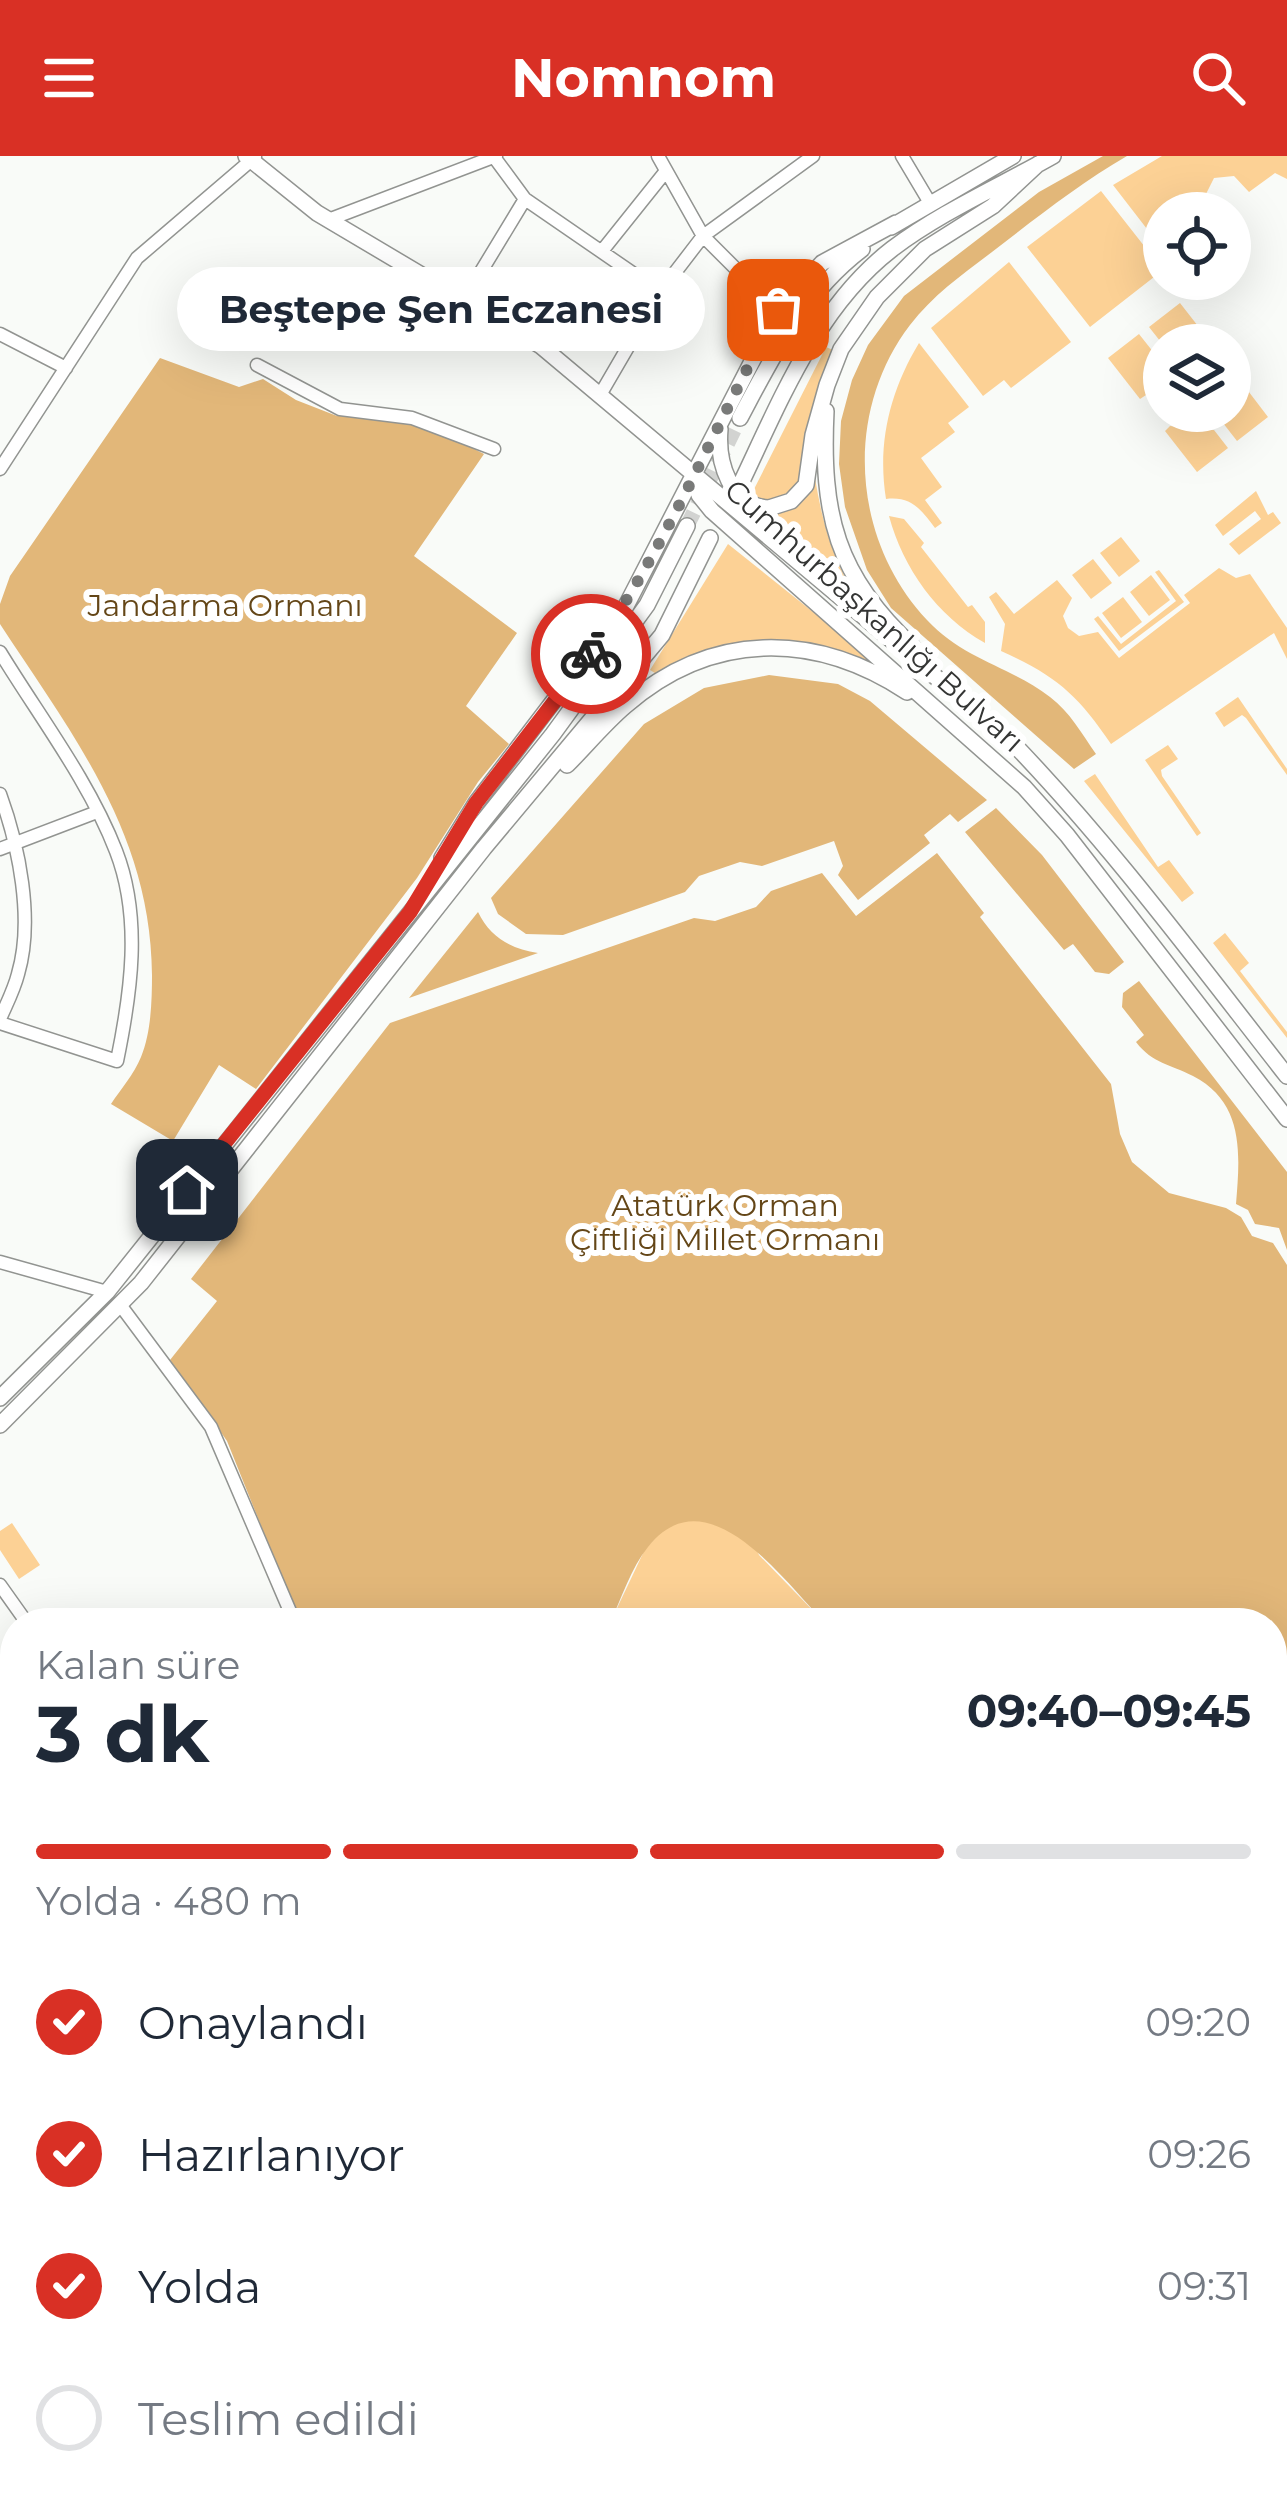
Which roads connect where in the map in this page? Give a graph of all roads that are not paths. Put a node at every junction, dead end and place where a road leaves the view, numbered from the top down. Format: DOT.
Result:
graph roads {
  1 [pos="495,156"];
  2 [pos="658,156"];
  3 [pos="813,156"];
  4 [pos="902,156"];
  5 [pos="1013,156"];
  6 [pos="252,157"];
  7 [pos="1045,160"];
  8 [pos="666,171"];
  9 [pos="525,199"];
  10 [pos="930,203"];
  11 [pos="328,220"];
  12 [pos="896,223"];
  13 [pos="703,236"];
  14 [pos="602,251"];
  15 [pos="660,292"];
  16 [pos="465,298"];
  17 [pos="778,310"];
  18 [pos="0,334"];
  19 [pos="257,365"];
  20 [pos="66,368"];
  21 [pos="827,385"];
  22 [pos="600,395"];
  23 [pos="740,418"];
  24 [pos="721,420"];
  25 [pos="494,449"];
  26 [pos="0,469"];
  27 [pos="694,474"];
  28 [pos="742,481"];
  29 [pos="687,526"];
  30 [pos="710,538"];
  31 [pos="0,652"];
  32 [pos="954,723"];
  33 [pos="1006,736"];
  34 [pos="0,794"];
  35 [pos="97,812"];
  36 [pos="6,848"];
  37 [pos="484,848"];
  38 [pos="410,912"];
  39 [pos="0,1021"];
  40 [pos="1287,1076"];
  41 [pos="1287,1119"];
  42 [pos="0,1262"];
  43 [pos="107,1292"];
  44 [pos="121,1306"];
  45 [pos="3,1389"];
  46 [pos="0,1425"];
  47 [pos="289,1608"];
  1 -- 9 [label="street"];
  1 -- 11 [label="street"];
  2 -- 8 [label="street"];
  3 -- 13 [label="street"];
  4 -- 10 [label="street"];
  5 -- 10 [label="main road"];
  6 -- 11 [label="main road"];
  6 -- 20 [label="street"];
  7 -- 21 [label="main road"];
  7 -- 28 [label="main road"];
  8 -- 13 [label="street"];
  8 -- 14 [label="street"];
  9 -- 14 [label="street"];
  9 -- 16 [label="street"];
  10 -- 12 [label="main road"];
  11 -- 16 [label="main road"];
  12 -- 17 [label="main road"];
  12 -- 23 [label="main road"];
  13 -- 15 [label="street"];
  13 -- 17 [label="street"];
  14 -- 15 [label="street"];
  15 -- 22 [label="street"];
  16 -- 22 [label="main road"];
  17 -- 24 [label="main road"];
  18 -- 20 [label="street"];
  19 -- 25 [label="street"];
  20 -- 26 [label="street"];
  21 -- 24 [label="main road"];
  21 -- 33 [label="main road"];
  22 -- 27 [label="main road"];
  24 -- 27 [label="main road"];
  27 -- 32 [label="main road, Cumhurbaşkanlığı Bulvarı"];
  27 -- 33 [label="main road, Cumhurbaşkanlığı Bulvarı"];
  27 -- 38 [label="main road"];
  29 -- 38 [label="main road"];
  30 -- 37 [label="main road"];
  31 -- 35 [label="street"];
  32 -- 37 [label="main road"];
  32 -- 41 [label="main road, Cumhurbaşkanlığı Bulvarı"];
  33 -- 40 [label="main road, Cumhurbaşkanlığı Bulvarı"];
  34 -- 36 [label="street"];
  35 -- 36 [label="street"];
  35 -- 39 [label="street"];
  36 -- 39 [label="street"];
  37 -- 44 [label="main road"];
  38 -- 43 [label="main road"];
  42 -- 43 [label="street"];
  43 -- 45 [label="main road"];
  44 -- 46 [label="main road"];
  44 -- 47 [label="street"];
}
